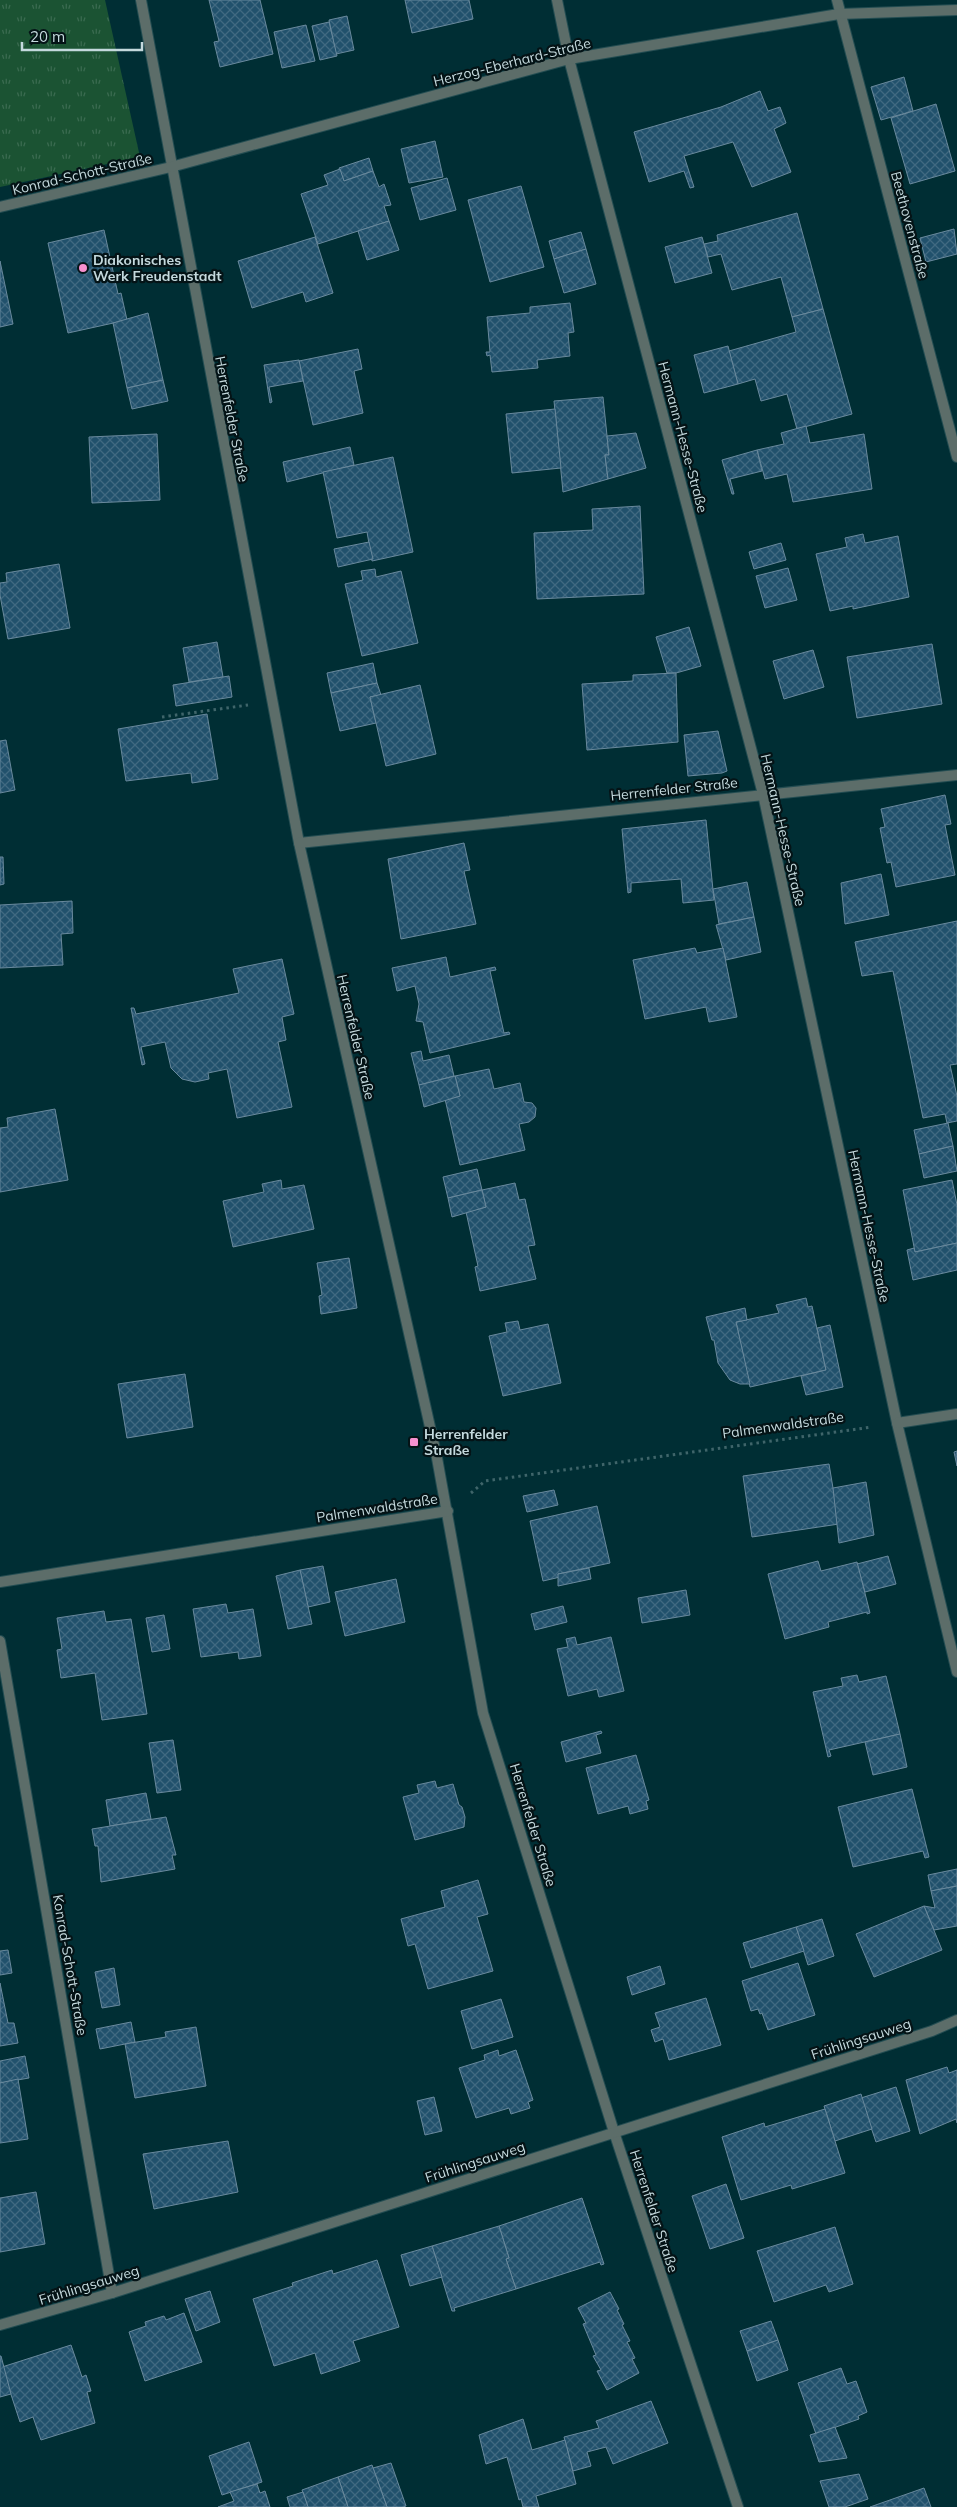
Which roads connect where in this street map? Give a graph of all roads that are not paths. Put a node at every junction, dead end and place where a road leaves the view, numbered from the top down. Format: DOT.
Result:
graph roads {
  1 [pos="140,0"];
  2 [pos="557,0"];
  3 [pos="837,0"];
  4 [pos="957,10"];
  5 [pos="839,14"];
  6 [pos="569,59"];
  7 [pos="171,167"];
  8 [pos="0,207"];
  9 [pos="957,457"];
  10 [pos="957,775"];
  11 [pos="762,794"];
  12 [pos="298,843"];
  13 [pos="957,1414"];
  14 [pos="897,1423"];
  15 [pos="448,1511"];
  16 [pos="0,1582"];
  17 [pos="0,1641"];
  18 [pos="957,1672"];
  19 [pos="957,2020"];
  20 [pos="614,2132"];
  21 [pos="112,2293"];
  22 [pos="0,2325"];
  23 [pos="738,2507"];
  1 -- 7 [label="street, Herrenfelder Straße"];
  2 -- 6 [label="street, Hermann-Hesse-Straße"];
  3 -- 5 [label="street, Beethovenstraße"];
  4 -- 5 [label="street, Herzog-Eberhard-Straße"];
  5 -- 6 [label="street, Herzog-Eberhard-Straße"];
  5 -- 9 [label="street, Beethovenstraße"];
  6 -- 7 [label="street, Herzog-Eberhard-Straße"];
  6 -- 11 [label="street, Hermann-Hesse-Straße"];
  7 -- 8 [label="street, Konrad-Schott-Straße"];
  7 -- 12 [label="street, Herrenfelder Straße"];
  10 -- 11 [label="street, Herrenfelder Straße"];
  11 -- 12 [label="street, Herrenfelder Straße"];
  11 -- 14 [label="street, Hermann-Hesse-Straße"];
  12 -- 15 [label="street, Herrenfelder Straße"];
  13 -- 14 [label="street"];
  14 -- 18 [label="street, Hermann-Hesse-Straße"];
  15 -- 16 [label="street, Palmenwaldstraße"];
  15 -- 20 [label="street, Herrenfelder Straße"];
  17 -- 21 [label="street, Konrad-Schott-Straße"];
  19 -- 20 [label="street, Frühlingsauweg"];
  20 -- 21 [label="street, Frühlingsauweg"];
  20 -- 23 [label="street, Herrenfelder Straße"];
  21 -- 22 [label="street, Frühlingsauweg"];
}
